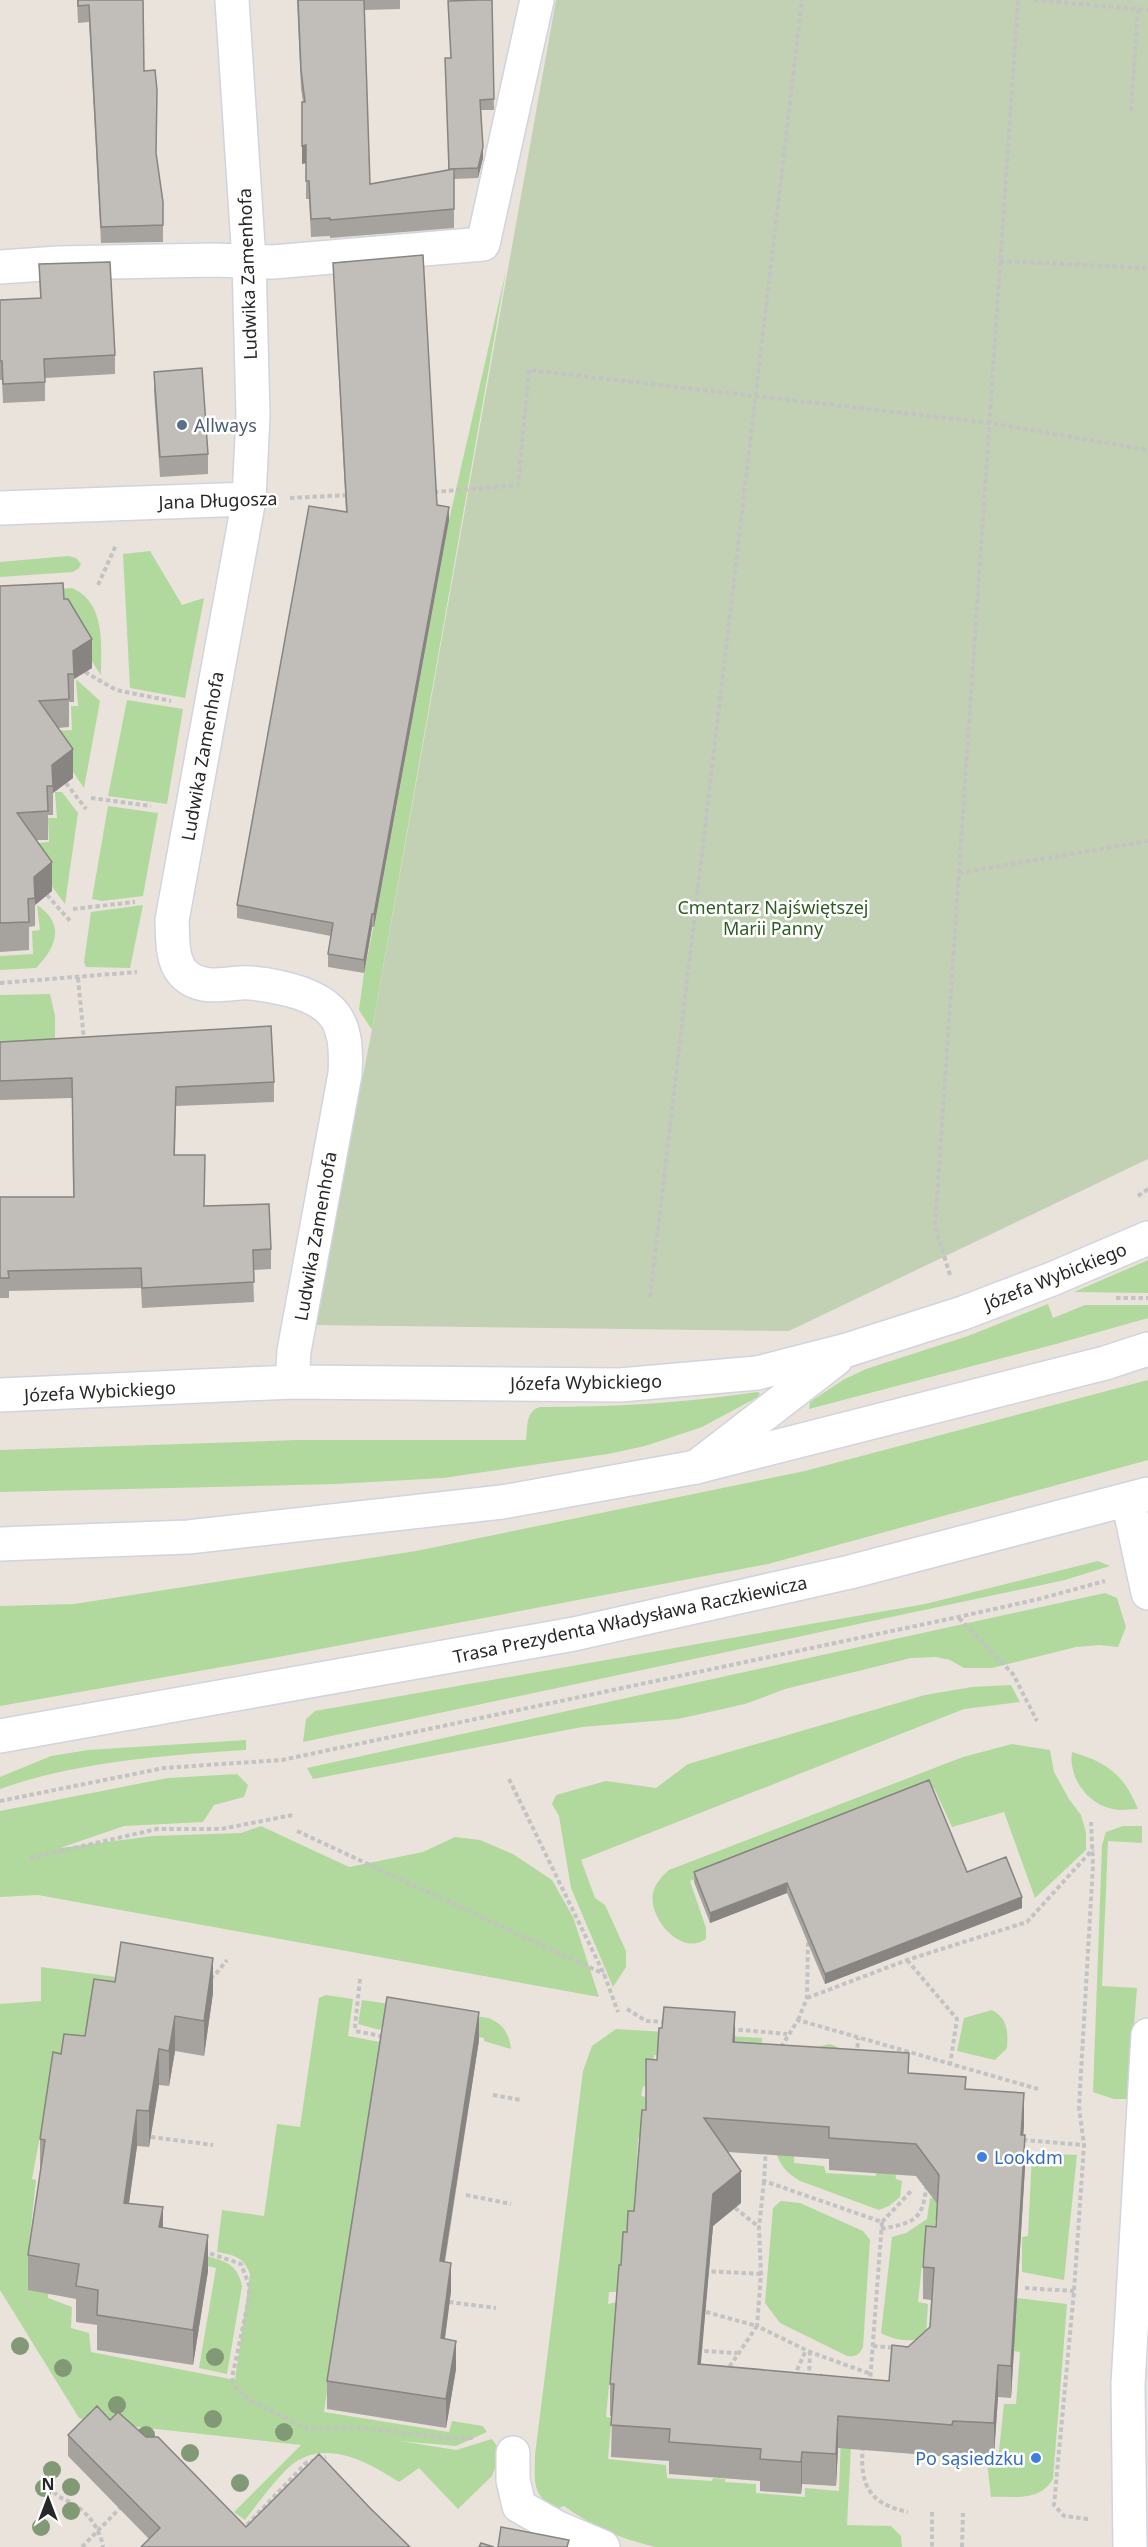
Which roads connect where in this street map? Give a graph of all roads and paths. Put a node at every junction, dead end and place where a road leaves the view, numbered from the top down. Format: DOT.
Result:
graph roads {
  1 [pos="232,0"];
  2 [pos="537,0"];
  3 [pos="802,0"];
  4 [pos="1018,0"];
  5 [pos="1034,0"];
  6 [pos="1138,9"];
  7 [pos="1148,10"];
  8 [pos="1131,111"];
  9 [pos="249,260"];
  10 [pos="1000,261"];
  11 [pos="0,267"];
  12 [pos="1148,268"];
  13 [pos="755,396"];
  14 [pos="990,423"];
  15 [pos="1148,450"];
  16 [pos="425,492"];
  17 [pos="360,495"];
  18 [pos="249,499"];
  19 [pos="0,508"];
  20 [pos="85,672"];
  21 [pos="116,690"];
  22 [pos="66,783"];
  23 [pos="86,809"];
  24 [pos="1148,841"];
  25 [pos="959,873"];
  26 [pos="47,896"];
  27 [pos="140,902"];
  28 [pos="73,909"];
  29 [pos="71,922"];
  30 [pos="178,965"];
  31 [pos="78,978"];
  32 [pos="0,983"];
  33 [pos="84,1040"];
  34 [pos="1148,1238"];
  35 [pos="951,1276"];
  36 [pos="650,1297"];
  37 [pos="1148,1349"];
  38 [pos="847,1350"];
  39 [pos="292,1382"];
  40 [pos="0,1395"];
  41 [pos="696,1467"];
  42 [pos="1138,1497"];
  43 [pos="0,1544"];
  44 [pos="1146,1581"];
  45 [pos="958,1617"];
  46 [pos="1037,1721"];
  47 [pos="0,1736"];
  48 [pos="509,1779"];
  49 [pos="0,1800"];
  50 [pos="293,1815"];
  51 [pos="1091,1822"];
  52 [pos="297,1831"];
  53 [pos="1093,1849"];
  54 [pos="30,1858"];
  55 [pos="808,1932"];
  56 [pos="228,1960"];
  57 [pos="907,1960"];
  58 [pos="604,1974"];
  59 [pos="360,1979"];
  60 [pos="205,1981"];
  61 [pos="807,1998"];
  62 [pos="627,2009"];
  63 [pos="618,2012"];
  64 [pos="798,2020"];
  65 [pos="669,2022"];
  66 [pos="728,2028"];
  67 [pos="787,2034"];
  68 [pos="1148,2035"];
  69 [pos="386,2037"];
  70 [pos="858,2038"];
  71 [pos="778,2056"];
  72 [pos="856,2060"];
  73 [pos="950,2065"];
  74 [pos="1038,2089"];
  75 [pos="493,2095"];
  76 [pos="521,2100"];
  77 [pos="151,2137"];
  78 [pos="1023,2139"];
  79 [pos="766,2140"];
  80 [pos="213,2145"];
  81 [pos="1084,2145"];
  82 [pos="756,2149"];
  83 [pos="766,2150"];
  84 [pos="764,2181"];
  85 [pos="926,2188"];
  86 [pos="913,2189"];
  87 [pos="466,2195"];
  88 [pos="511,2204"];
  89 [pos="735,2208"];
  90 [pos="882,2222"];
  91 [pos="759,2227"];
  92 [pos="881,2229"];
  93 [pos="195,2248"];
  94 [pos="704,2264"];
  95 [pos="704,2271"];
  96 [pos="761,2274"];
  97 [pos="703,2278"];
  98 [pos="1025,2288"];
  99 [pos="1074,2291"];
  100 [pos="449,2301"];
  101 [pos="496,2308"];
  102 [pos="706,2312"];
  103 [pos="756,2326"];
  104 [pos="693,2343"];
  105 [pos="873,2346"];
  106 [pos="902,2348"];
  107 [pos="808,2351"];
  108 [pos="738,2354"];
  109 [pos="871,2374"];
  110 [pos="722,2378"];
  111 [pos="792,2381"];
  112 [pos="809,2386"];
  113 [pos="869,2386"];
  114 [pos="864,2442"];
  115 [pos="499,2446"];
  116 [pos="326,2457"];
  117 [pos="54,2477"];
  118 [pos="120,2508"];
  119 [pos="259,2512"];
  120 [pos="908,2512"];
  121 [pos="932,2512"];
  122 [pos="963,2513"];
  123 [pos="1096,2519"];
  124 [pos="266,2520"];
  125 [pos="98,2531"];
  126 [pos="239,2533"];
  127 [pos="82,2547"];
  128 [pos="103,2547"];
  129 [pos="603,2547"];
  130 [pos="932,2547"];
  131 [pos="962,2547"];
  132 [pos="1130,2547"];
  1 -- 9 [label="street, Ludwika Zamenhofa"];
  2 -- 9 [label="street"];
  3 -- 13 [label="path"];
  4 -- 10 [label="path"];
  5 -- 6 [label="path"];
  6 -- 7 [label="path"];
  6 -- 8 [label="path"];
  9 -- 11 [label="street"];
  9 -- 18 [label="street, Ludwika Zamenhofa"];
  10 -- 12 [label="path"];
  10 -- 14 [label="path"];
  13 -- 14 [label="path"];
  13 -- 16 [label="path"];
  13 -- 36 [label="path"];
  14 -- 15 [label="path"];
  14 -- 25 [label="path"];
  17 -- 18 [label="path, Jana Długosza"];
  18 -- 19 [label="street, Jana Długosza"];
  18 -- 30 [label="street, Ludwika Zamenhofa"];
  20 -- 21 [label="path"];
  22 -- 23 [label="path"];
  24 -- 25 [label="path"];
  25 -- 35 [label="path"];
  26 -- 29 [label="path"];
  27 -- 28 [label="path"];
  30 -- 31 [label="path"];
  30 -- 39 [label="street, Ludwika Zamenhofa"];
  31 -- 32 [label="path"];
  31 -- 33 [label="path"];
  34 -- 38 [label="street, Józefa Wybickiego"];
  37 -- 41 [label="street"];
  38 -- 39 [label="street, Józefa Wybickiego"];
  38 -- 41 [label="street"];
  39 -- 40 [label="street, Józefa Wybickiego"];
  41 -- 43 [label="street"];
  42 -- 44 [label="street"];
  42 -- 47 [label="street, Trasa Prezydenta Władysława Raczkiewicza"];
  44 -- 45 [label="path"];
  45 -- 46 [label="path"];
  45 -- 49 [label="path"];
  48 -- 58 [label="path"];
  50 -- 54 [label="path"];
  51 -- 53 [label="path"];
  52 -- 58 [label="path"];
  53 -- 57 [label="path"];
  53 -- 81 [label="path"];
  55 -- 61 [label="path"];
  56 -- 60 [label="path"];
  57 -- 61 [label="path"];
  57 -- 73 [label="path"];
  58 -- 63 [label="path"];
  59 -- 69 [label="path"];
  61 -- 64 [label="path"];
  62 -- 65 [label="path"];
  64 -- 67 [label="path"];
  64 -- 70 [label="path"];
  66 -- 67 [label="path"];
  67 -- 71 [label="path"];
  68 -- 132 [label="street"];
  70 -- 72 [label="path"];
  70 -- 73 [label="path"];
  73 -- 74 [label="path"];
  75 -- 76 [label="path"];
  77 -- 80 [label="path"];
  78 -- 81 [label="path"];
  79 -- 83 [label="path"];
  81 -- 99 [label="path"];
  82 -- 83 [label="path"];
  83 -- 84 [label="path"];
  84 -- 90 [label="path"];
  84 -- 91 [label="path"];
  85 -- 92 [label="path"];
  86 -- 90 [label="path"];
  87 -- 88 [label="path"];
  89 -- 91 [label="path"];
  90 -- 92 [label="path"];
  91 -- 96 [label="path"];
  92 -- 105 [label="path"];
  93 -- 115 [label="path"];
  94 -- 95 [label="path"];
  95 -- 96 [label="path"];
  95 -- 97 [label="path"];
  96 -- 103 [label="path"];
  98 -- 99 [label="path"];
  99 -- 123 [label="path"];
  100 -- 101 [label="path"];
  102 -- 103 [label="path"];
  103 -- 107 [label="path"];
  103 -- 108 [label="path"];
  104 -- 108 [label="path"];
  105 -- 106 [label="path"];
  105 -- 109 [label="path"];
  107 -- 109 [label="path"];
  107 -- 111 [label="path"];
  107 -- 112 [label="path"];
  108 -- 110 [label="path"];
  109 -- 113 [label="path"];
  114 -- 120 [label="path"];
  115 -- 129 [label="street"];
  116 -- 119 [label="path"];
  117 -- 125 [label="path"];
  118 -- 125 [label="path"];
  119 -- 124 [label="path"];
  119 -- 126 [label="path"];
  121 -- 130 [label="path"];
  122 -- 131 [label="path"];
  125 -- 127 [label="path"];
  125 -- 128 [label="path"];
}
